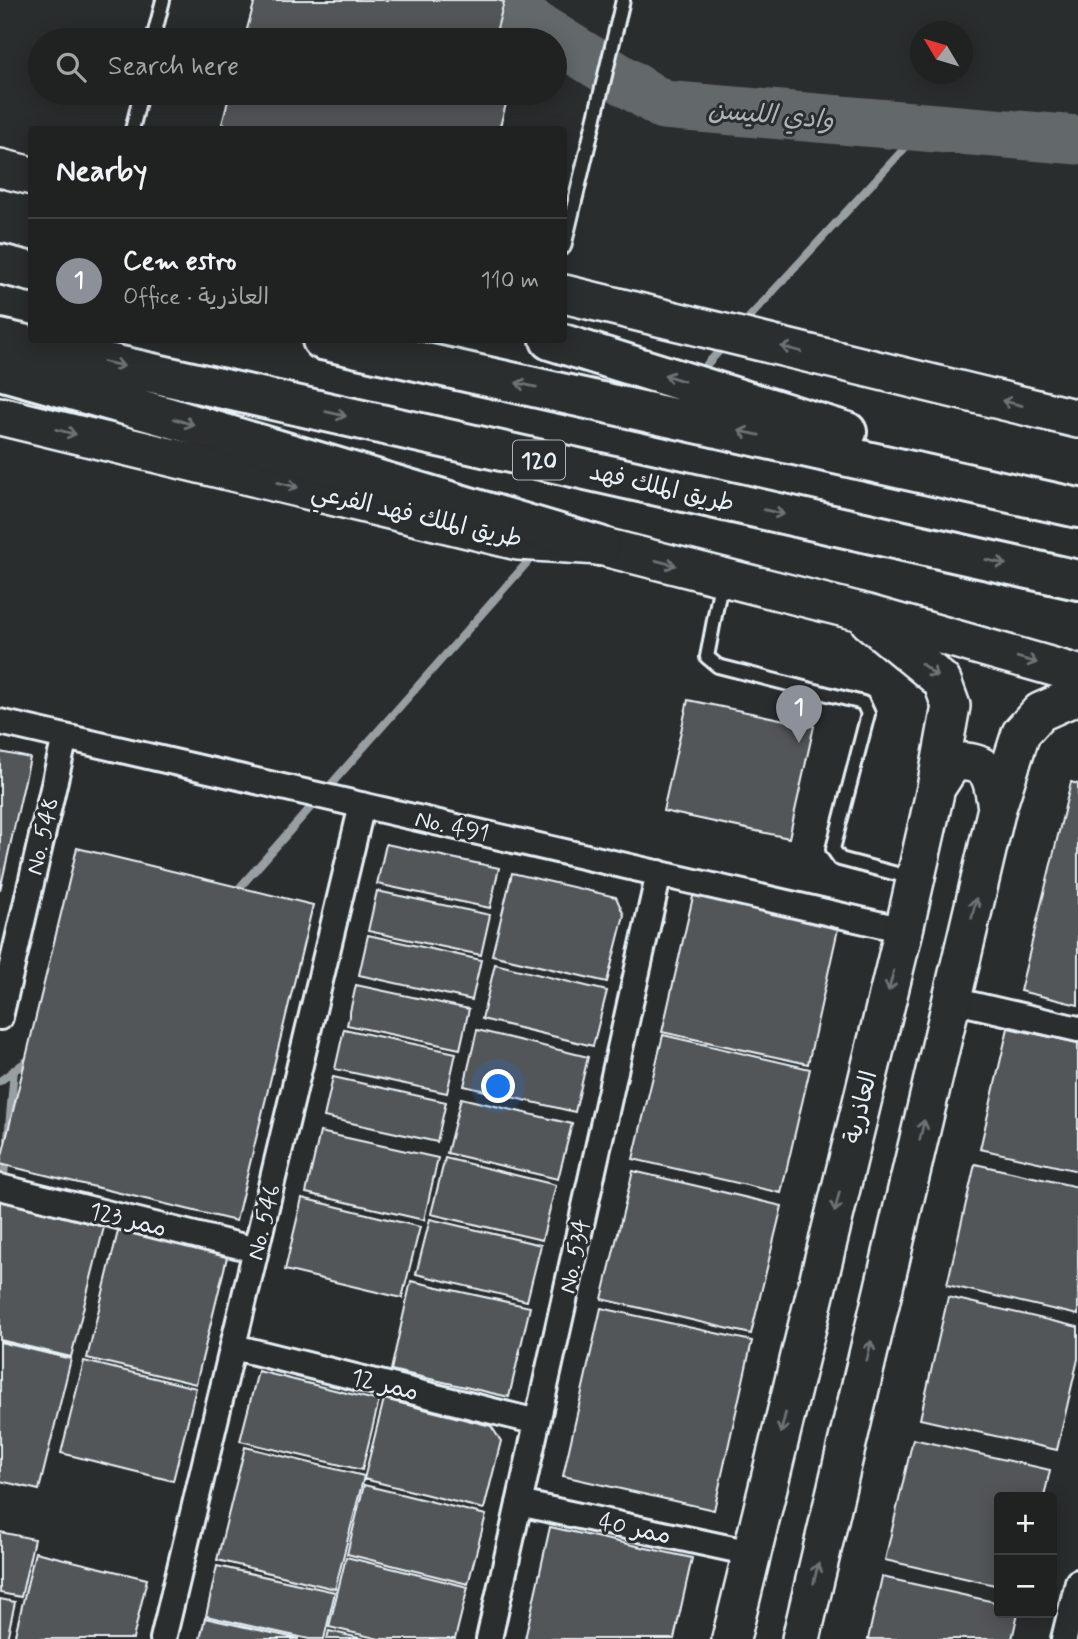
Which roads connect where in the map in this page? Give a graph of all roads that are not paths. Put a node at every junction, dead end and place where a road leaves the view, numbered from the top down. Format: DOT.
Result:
graph roads {
  1 [pos="163,0"];
  2 [pos="624,0"];
  3 [pos="156,28"];
  4 [pos="138,105"];
  5 [pos="133,126"];
  6 [pos="0,169"];
  7 [pos="28,175"];
  8 [pos="567,235"];
  9 [pos="0,264"];
  10 [pos="28,271"];
  11 [pos="567,295"];
  12 [pos="0,339"];
  13 [pos="336,343"];
  14 [pos="560,343"];
  15 [pos="0,370"];
  16 [pos="0,416"];
  17 [pos="1078,419"];
  18 [pos="969,482"];
  19 [pos="1078,508"];
  20 [pos="600,546"];
  21 [pos="722,578"];
  22 [pos="1078,580"];
  23 [pos="857,611"];
  24 [pos="1078,674"];
  25 [pos="1078,695"];
  26 [pos="0,722"];
  27 [pos="65,737"];
  28 [pos="936,788"];
  29 [pos="362,805"];
  30 [pos="997,808"];
  31 [pos="659,873"];
  32 [pos="914,879"];
  33 [pos="904,930"];
  34 [pos="953,1000"];
  35 [pos="0,1017"];
  36 [pos="1078,1029"];
  37 [pos="0,1187"];
  38 [pos="256,1250"];
  39 [pos="233,1347"];
  40 [pos="537,1422"];
  41 [pos="519,1503"];
  42 [pos="751,1553"];
  43 [pos="1078,1582"];
  44 [pos="163,1639"];
  45 [pos="489,1639"];
  46 [pos="731,1639"];
  47 [pos="801,1639"];
  48 [pos="1064,1639"];
  1 -- 3 [label="lane"];
  2 -- 8 [label="lane"];
  4 -- 5 [label="lane"];
  6 -- 7 [label="street"];
  9 -- 10 [label="highway"];
  17 -- 11 [label="street, one-way"];
  12 -- 22 [label="highway, طريق الملك فهد / 120, one-way"];
  18 -- 13 [label="highway, one-way"];
  18 -- 14 [label="highway, one-way"];
  15 -- 20 [label="highway, one-way"];
  16 -- 20 [label="street, طريق الملك فهد الفرعي, one-way"];
  18 -- 19 [label="highway"];
  20 -- 21 [label="street, طريق الملك فهد الفرعي, one-way"];
  21 -- 23 [label="street, طريق الملك فهد الفرعي"];
  21 -- 32 [label="lane"];
  23 -- 24 [label="street, طريق الملك فهد الفرعي, one-way"];
  23 -- 28 [label="street, العاذرية, one-way"];
  25 -- 30 [label="street"];
  26 -- 27 [label="street, No. 491"];
  27 -- 29 [label="street, No. 491"];
  27 -- 35 [label="street, No. 548"];
  28 -- 30 [label="street"];
  28 -- 32 [label="street, العاذرية"];
  29 -- 31 [label="street, No. 491"];
  29 -- 38 [label="street, No. 546"];
  34 -- 30 [label="street, one-way"];
  31 -- 33 [label="street, No. 491"];
  31 -- 40 [label="street, No. 534"];
  32 -- 33 [label="street, العاذرية"];
  33 -- 42 [label="street, العاذرية, one-way"];
  34 -- 36 [label="street"];
  47 -- 34 [label="street, one-way"];
  37 -- 38 [label="street, ممر 123"];
  38 -- 39 [label="street, No. 546"];
  39 -- 40 [label="street, ممر 12"];
  39 -- 44 [label="street, No. 546"];
  40 -- 41 [label="street, No. 534"];
  41 -- 42 [label="street, ممر 40"];
  41 -- 45 [label="street, No. 534"];
  42 -- 46 [label="street, العاذرية"];
  43 -- 48 [label="street"];
}
